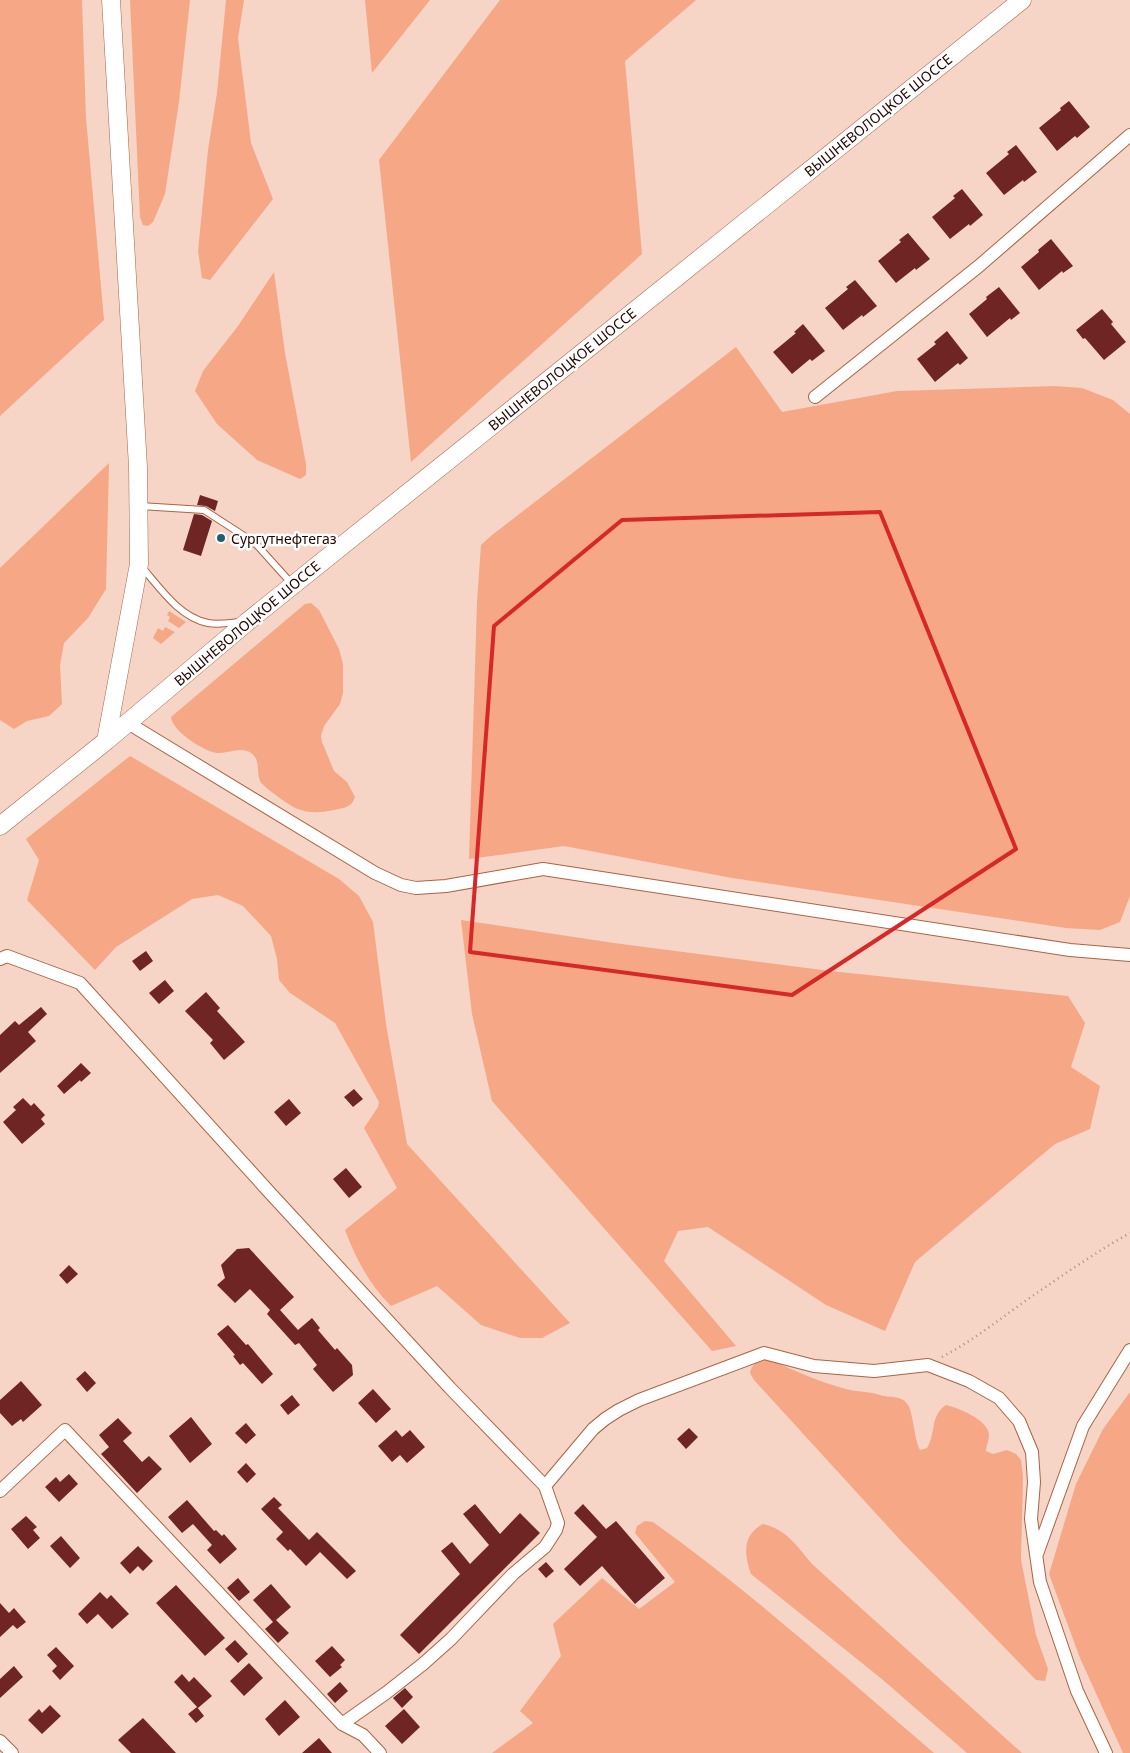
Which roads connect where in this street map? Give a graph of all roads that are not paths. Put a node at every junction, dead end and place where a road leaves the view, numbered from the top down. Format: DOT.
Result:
graph roads {
  1 [pos="111,0"];
  2 [pos="1022,0"];
  3 [pos="1130,135"];
  4 [pos="815,396"];
  5 [pos="139,506"];
  6 [pos="139,564"];
  7 [pos="293,585"];
  8 [pos="247,622"];
  9 [pos="128,723"];
  10 [pos="106,741"];
  11 [pos="0,826"];
  12 [pos="1130,955"];
  13 [pos="0,959"];
  14 [pos="1130,1350"];
  15 [pos="545,1486"];
  16 [pos="0,1492"];
  17 [pos="1036,1557"];
  18 [pos="342,1724"];
  19 [pos="0,1741"];
  20 [pos="12,1753"];
  21 [pos="380,1753"];
  22 [pos="1106,1753"];
  1 -- 5 [label="main road"];
  2 -- 7 [label="main road, ВЫШНЕВОЛОЦКОЕ ШОССЕ"];
  3 -- 4 [label="street"];
  5 -- 6 [label="main road"];
  5 -- 7 [label="lane"];
  6 -- 8 [label="lane"];
  6 -- 10 [label="main road"];
  7 -- 8 [label="main road, ВЫШНЕВОЛОЦКОЕ ШОССЕ"];
  8 -- 9 [label="main road, ВЫШНЕВОЛОЦКОЕ ШОССЕ"];
  9 -- 10 [label="main road, ВЫШНЕВОЛОЦКОЕ ШОССЕ"];
  9 -- 12 [label="street"];
  10 -- 11 [label="main road, ВЫШНЕВОЛОЦКОЕ ШОССЕ"];
  13 -- 15 [label="street"];
  14 -- 17 [label="street"];
  15 -- 17 [label="street"];
  15 -- 18 [label="street"];
  16 -- 18 [label="street"];
  17 -- 22 [label="street"];
  18 -- 21 [label="street"];
  19 -- 20 [label="street"];
}
